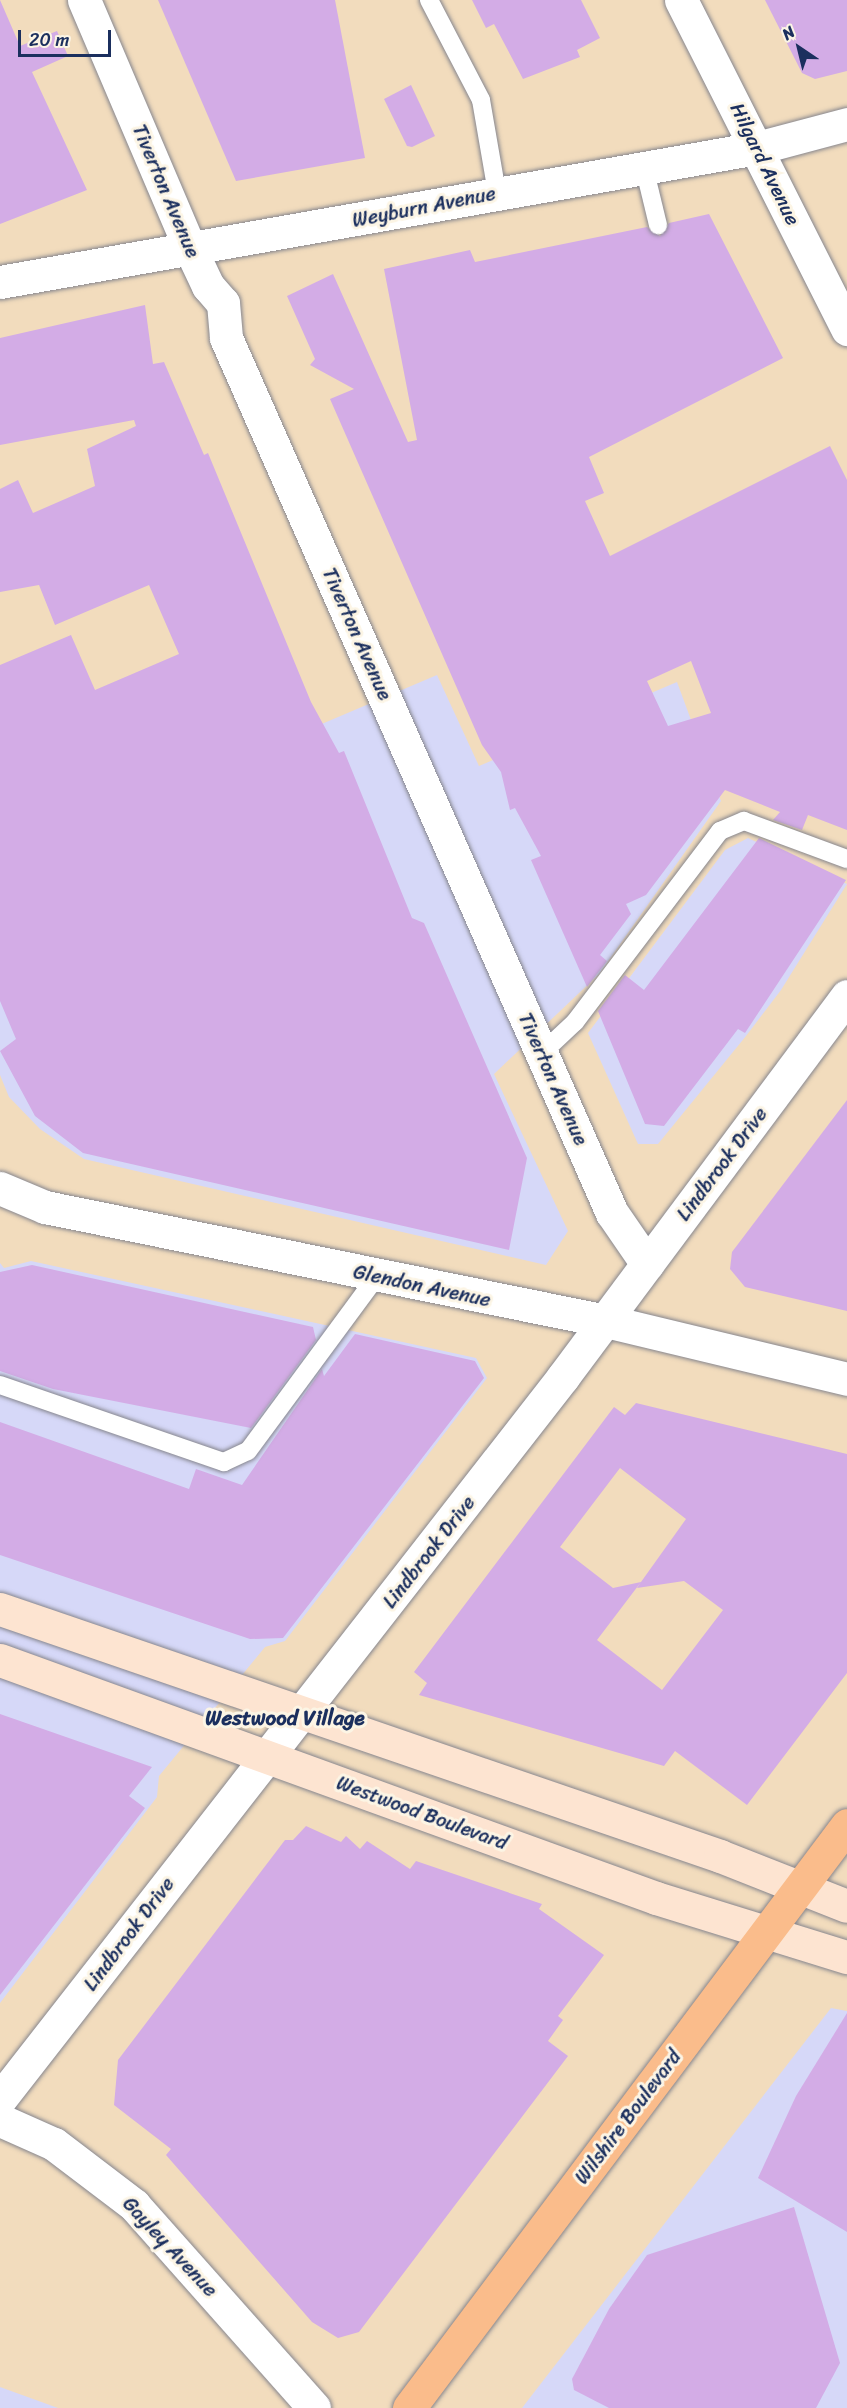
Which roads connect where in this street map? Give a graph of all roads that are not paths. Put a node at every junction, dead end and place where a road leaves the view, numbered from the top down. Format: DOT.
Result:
graph roads {
  1 [pos="84,0"];
  2 [pos="429,0"];
  3 [pos="681,0"];
  4 [pos="847,124"];
  5 [pos="757,148"];
  6 [pos="644,167"];
  7 [pos="497,193"];
  8 [pos="658,225"];
  9 [pos="190,248"];
  10 [pos="0,282"];
  11 [pos="847,329"];
  12 [pos="847,859"];
  13 [pos="847,996"];
  14 [pos="542,1053"];
  15 [pos="2,1194"];
  16 [pos="647,1264"];
  17 [pos="377,1276"];
  18 [pos="606,1321"];
  19 [pos="847,1379"];
  20 [pos="0,1385"];
  21 [pos="0,1609"];
  22 [pos="0,1660"];
  23 [pos="300,1713"];
  24 [pos="266,1756"];
  25 [pos="847,1825"];
  26 [pos="801,1886"];
  27 [pos="847,1906"];
  28 [pos="765,1933"];
  29 [pos="847,1957"];
  30 [pos="0,2099"];
  31 [pos="0,2120"];
  32 [pos="314,2408"];
  33 [pos="409,2408"];
  1 -- 9 [label="street, Tiverton Avenue"];
  2 -- 7 [label="lane"];
  3 -- 5 [label="street, Hilgard Avenue"];
  4 -- 5 [label="street, Weyburn Avenue"];
  5 -- 6 [label="street, Weyburn Avenue"];
  5 -- 11 [label="street, Hilgard Avenue"];
  6 -- 7 [label="street, Weyburn Avenue"];
  6 -- 8 [label="lane"];
  7 -- 9 [label="street, Weyburn Avenue"];
  9 -- 10 [label="street, Weyburn Avenue"];
  9 -- 14 [label="street, Tiverton Avenue"];
  12 -- 14 [label="lane"];
  13 -- 16 [label="street, Lindbrook Drive"];
  14 -- 16 [label="street, Tiverton Avenue"];
  15 -- 17 [label="street, Glendon Avenue"];
  16 -- 18 [label="street, Lindbrook Drive"];
  17 -- 18 [label="street, Glendon Avenue"];
  17 -- 20 [label="lane"];
  18 -- 19 [label="street, Glendon Avenue"];
  18 -- 23 [label="street, Lindbrook Drive"];
  21 -- 23 [label="main road"];
  22 -- 24 [label="main road, Westwood Boulevard"];
  23 -- 24 [label="street, Lindbrook Drive"];
  23 -- 26 [label="main road"];
  24 -- 28 [label="main road, Westwood Boulevard"];
  24 -- 30 [label="street, Lindbrook Drive"];
  25 -- 26 [label="main road, Wilshire Boulevard"];
  26 -- 27 [label="main road"];
  26 -- 28 [label="main road, Wilshire Boulevard"];
  28 -- 29 [label="main road, Westwood Boulevard"];
  28 -- 33 [label="main road, Wilshire Boulevard"];
  31 -- 32 [label="street, Gayley Avenue"];
}
